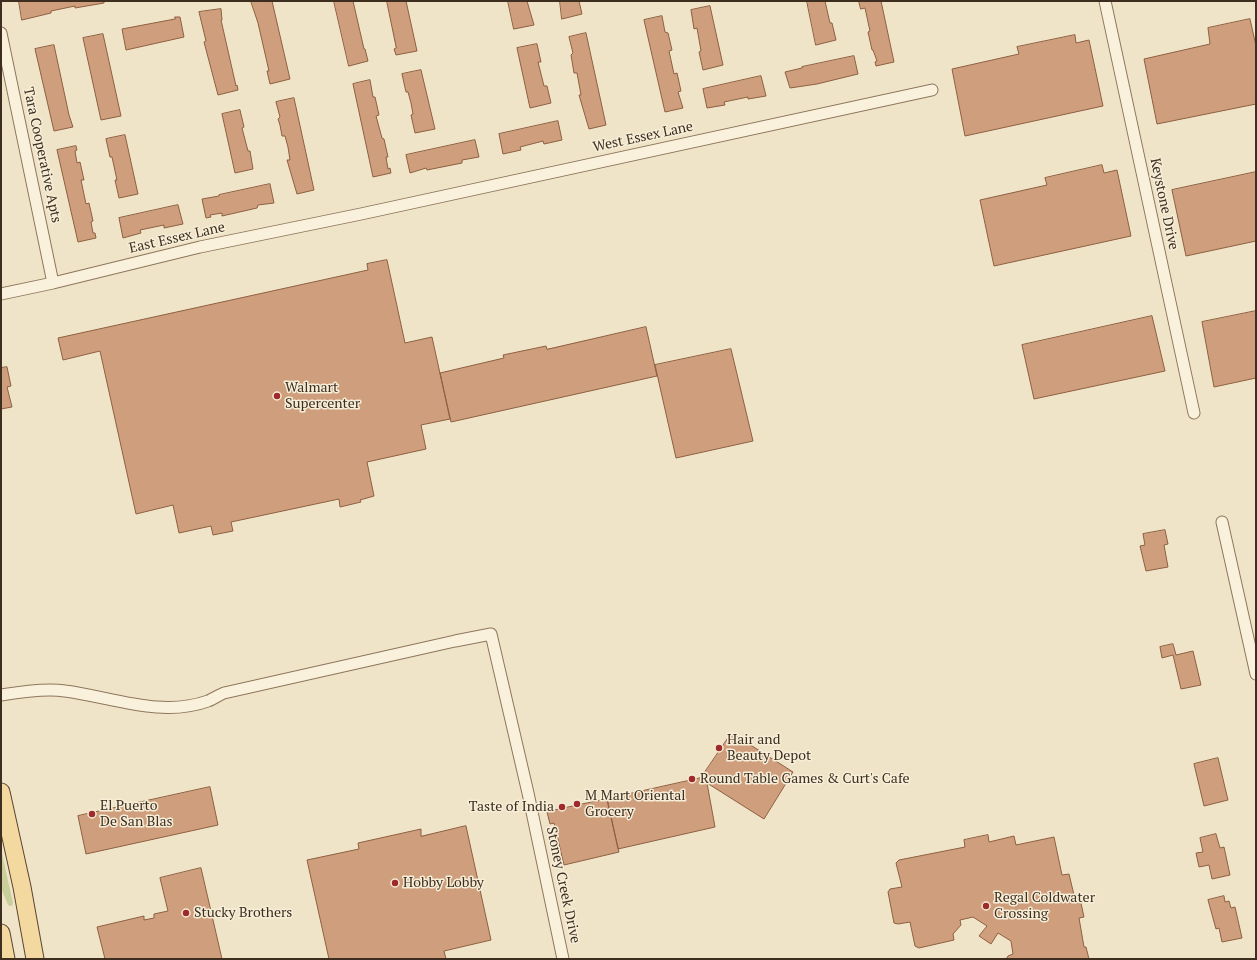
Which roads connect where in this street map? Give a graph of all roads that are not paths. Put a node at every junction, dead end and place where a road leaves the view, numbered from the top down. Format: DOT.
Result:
graph roads {
  1 [pos="1105,1"];
  2 [pos="1,33"];
  3 [pos="932,90"];
  4 [pos="361,214"];
  5 [pos="54,283"];
  6 [pos="1,294"];
  7 [pos="1194,412"];
  8 [pos="1222,522"];
  9 [pos="1256,674"];
  10 [pos="1,695"];
  11 [pos="1,792"];
  12 [pos="3,811"];
  13 [pos="1,933"];
  14 [pos="6,959"];
  15 [pos="35,959"];
  16 [pos="563,959"];
  1 -- 7 [label="street, Keystone Drive"];
  2 -- 5 [label="street, Tara Cooperative Apts"];
  3 -- 4 [label="street, West Essex Lane"];
  4 -- 5 [label="street, East Essex Lane"];
  5 -- 6 [label="street, East Essex Lane"];
  8 -- 9 [label="street"];
  10 -- 16 [label="street, Stoney Creek Drive"];
  11 -- 12 [label="main road"];
  12 -- 15 [label="main road"];
  13 -- 14 [label="main road"];
}
